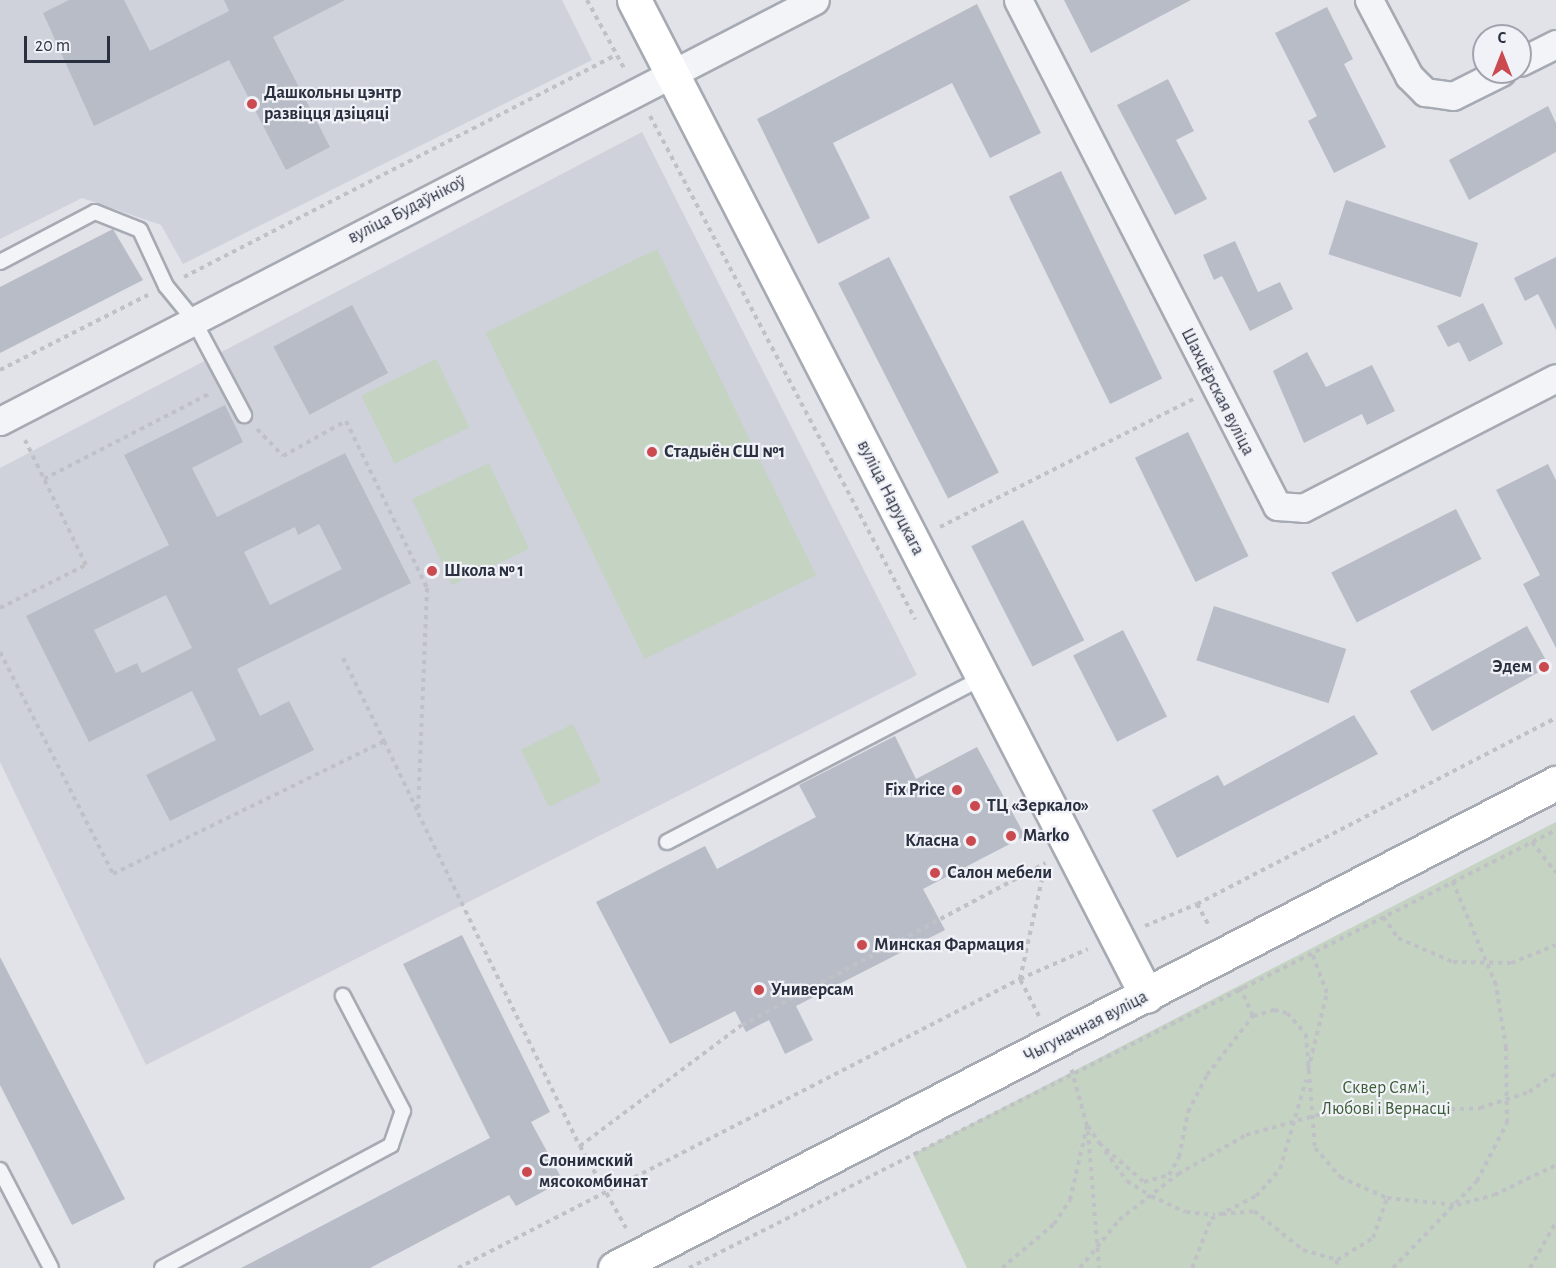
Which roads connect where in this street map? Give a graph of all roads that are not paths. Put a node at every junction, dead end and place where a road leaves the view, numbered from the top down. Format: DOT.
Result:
graph roads {
  1 [pos="634,0"];
  2 [pos="815,0"];
  3 [pos="1017,0"];
  4 [pos="1369,0"];
  5 [pos="1556,44"];
  6 [pos="1532,56"];
  7 [pos="672,74"];
  8 [pos="1477,84"];
  9 [pos="0,262"];
  10 [pos="193,319"];
  11 [pos="1556,378"];
  12 [pos="244,415"];
  13 [pos="11,427"];
  14 [pos="982,678"];
  15 [pos="1556,783"];
  16 [pos="667,842"];
  17 [pos="343,996"];
  18 [pos="1147,996"];
  19 [pos="0,1170"];
  20 [pos="51,1268"];
  21 [pos="162,1268"];
  22 [pos="615,1268"];
  1 -- 7 [label="street, вуліца Наруцкага"];
  2 -- 7 [label="street, вуліца Будаўнікоў"];
  3 -- 11 [label="street, Шахцёрская вуліца"];
  4 -- 8 [label="street"];
  5 -- 6 [label="street"];
  7 -- 10 [label="street, вуліца Будаўнікоў"];
  7 -- 14 [label="street, вуліца Наруцкага"];
  9 -- 10 [label="lane"];
  10 -- 12 [label="lane"];
  10 -- 13 [label="street, вуліца Будаўнікоў"];
  14 -- 16 [label="lane"];
  14 -- 18 [label="street, вуліца Наруцкага"];
  15 -- 18 [label="street, Чыгуначная вуліца"];
  17 -- 21 [label="lane"];
  18 -- 22 [label="street, Чыгуначная вуліца"];
  19 -- 20 [label="lane"];
}
